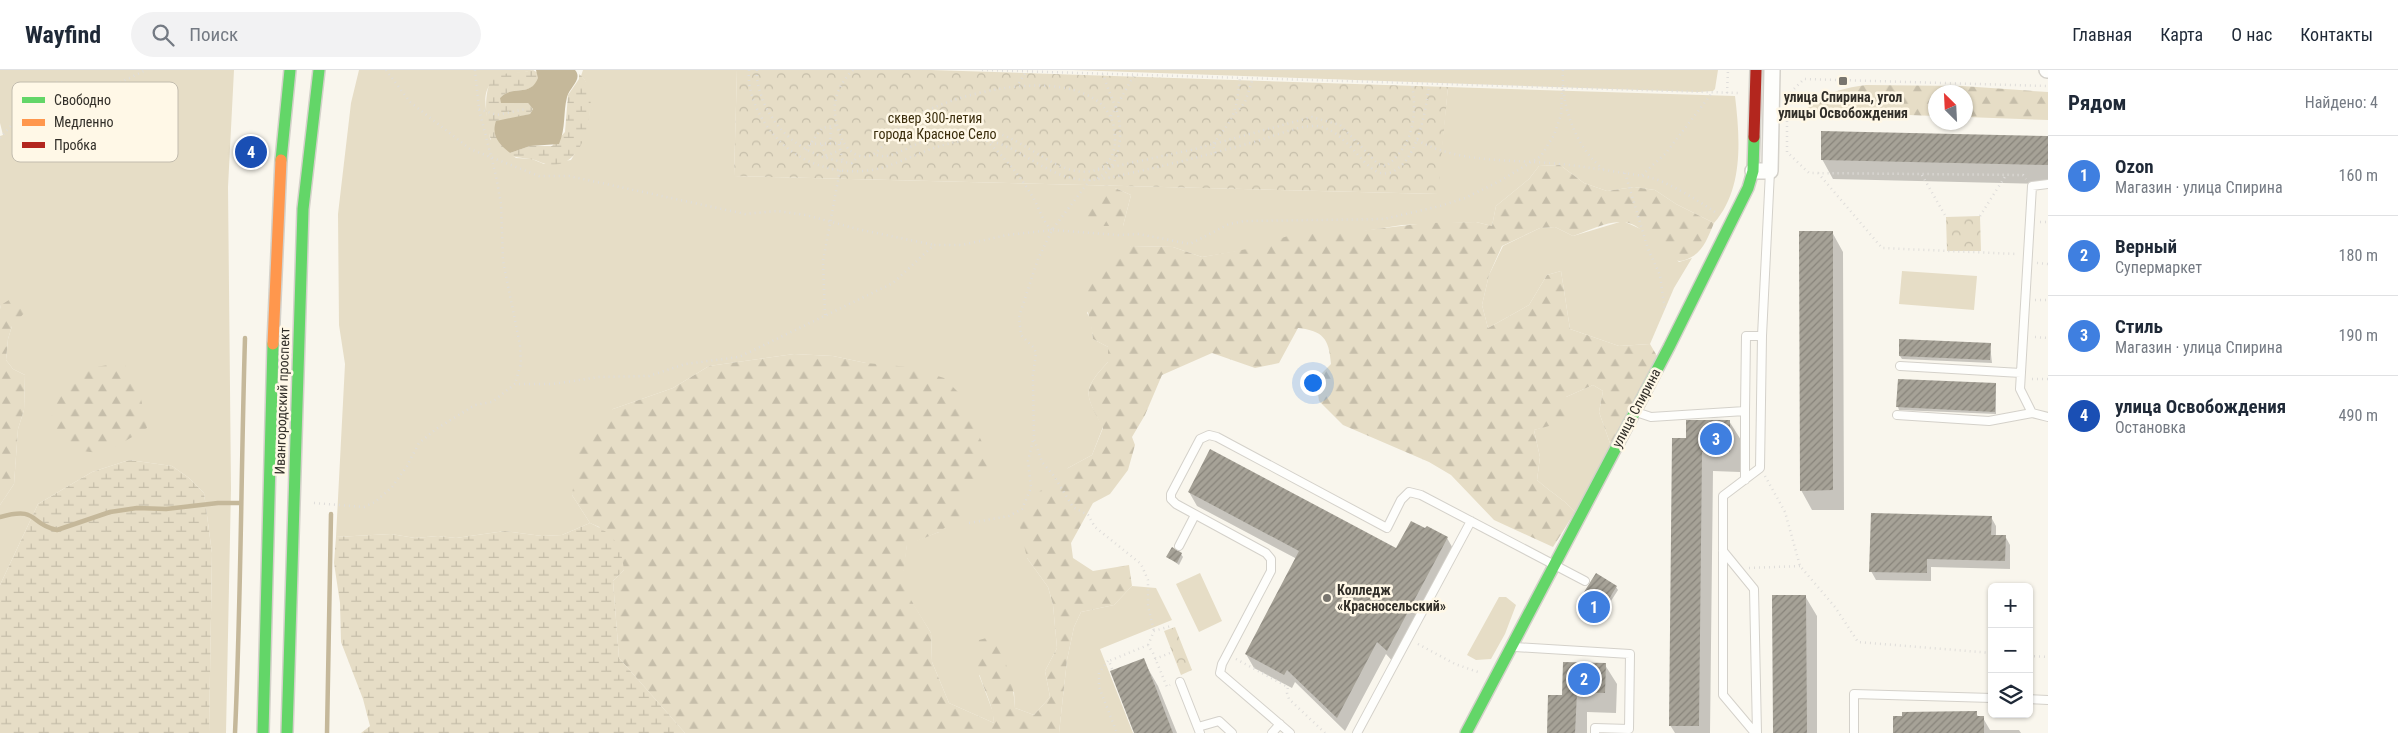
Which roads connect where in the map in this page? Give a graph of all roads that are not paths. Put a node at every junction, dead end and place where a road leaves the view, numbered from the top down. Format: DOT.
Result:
graph roads {
  1 [pos="290,70"];
  2 [pos="319,70"];
  3 [pos="1756,70"];
  4 [pos="1772,70"];
  5 [pos="1752,170"];
  6 [pos="1770,171"];
  7 [pos="2048,184"];
  8 [pos="1762,336"];
  9 [pos="1900,366"];
  10 [pos="2021,376"];
  11 [pos="1634,411"];
  12 [pos="1745,411"];
  13 [pos="2032,413"];
  14 [pos="1898,415"];
  15 [pos="2048,417"];
  16 [pos="1745,480"];
  17 [pos="1196,515"];
  18 [pos="1471,521"];
  19 [pos="1179,546"];
  20 [pos="1723,551"];
  21 [pos="1555,565"];
  22 [pos="1585,581"];
  23 [pos="1511,647"];
  24 [pos="1180,682"];
  25 [pos="1988,698"];
  26 [pos="2033,699"];
  27 [pos="2048,700"];
  28 [pos="1280,724"];
  29 [pos="1199,730"];
  30 [pos="263,733"];
  31 [pos="287,733"];
  32 [pos="1232,733"];
  33 [pos="1272,733"];
  34 [pos="1290,733"];
  35 [pos="1357,733"];
  36 [pos="1466,733"];
  37 [pos="1595,733"];
  38 [pos="1756,733"];
  39 [pos="1854,733"];
  1 -- 30 [label="main road, Ивангородский проспект"];
  2 -- 31 [label="main road, Ивангородский проспект"];
  3 -- 5 [label="main road, улица Спирина"];
  4 -- 6 [label="street"];
  5 -- 6 [label="street"];
  5 -- 11 [label="main road, улица Спирина"];
  6 -- 8 [label="lane"];
  7 -- 10 [label="lane"];
  8 -- 12 [label="lane"];
  8 -- 16 [label="lane"];
  9 -- 10 [label="lane"];
  10 -- 13 [label="lane"];
  11 -- 12 [label="lane"];
  11 -- 21 [label="main road, улица Спирина"];
  12 -- 16 [label="lane"];
  13 -- 14 [label="lane"];
  13 -- 15 [label="lane"];
  16 -- 20 [label="lane"];
  17 -- 18 [label="lane"];
  17 -- 19 [label="lane"];
  17 -- 28 [label="lane"];
  18 -- 21 [label="lane"];
  18 -- 35 [label="lane"];
  20 -- 38 [label="lane"];
  20 -- 38 [label="lane"];
  21 -- 22 [label="lane"];
  21 -- 23 [label="main road, улица Спирина"];
  23 -- 36 [label="main road, улица Спирина"];
  23 -- 37 [label="lane"];
  24 -- 29 [label="lane"];
  25 -- 39 [label="lane"];
  26 -- 27 [label="lane"];
  28 -- 33 [label="lane"];
  28 -- 34 [label="lane"];
  29 -- 32 [label="lane"];
}
